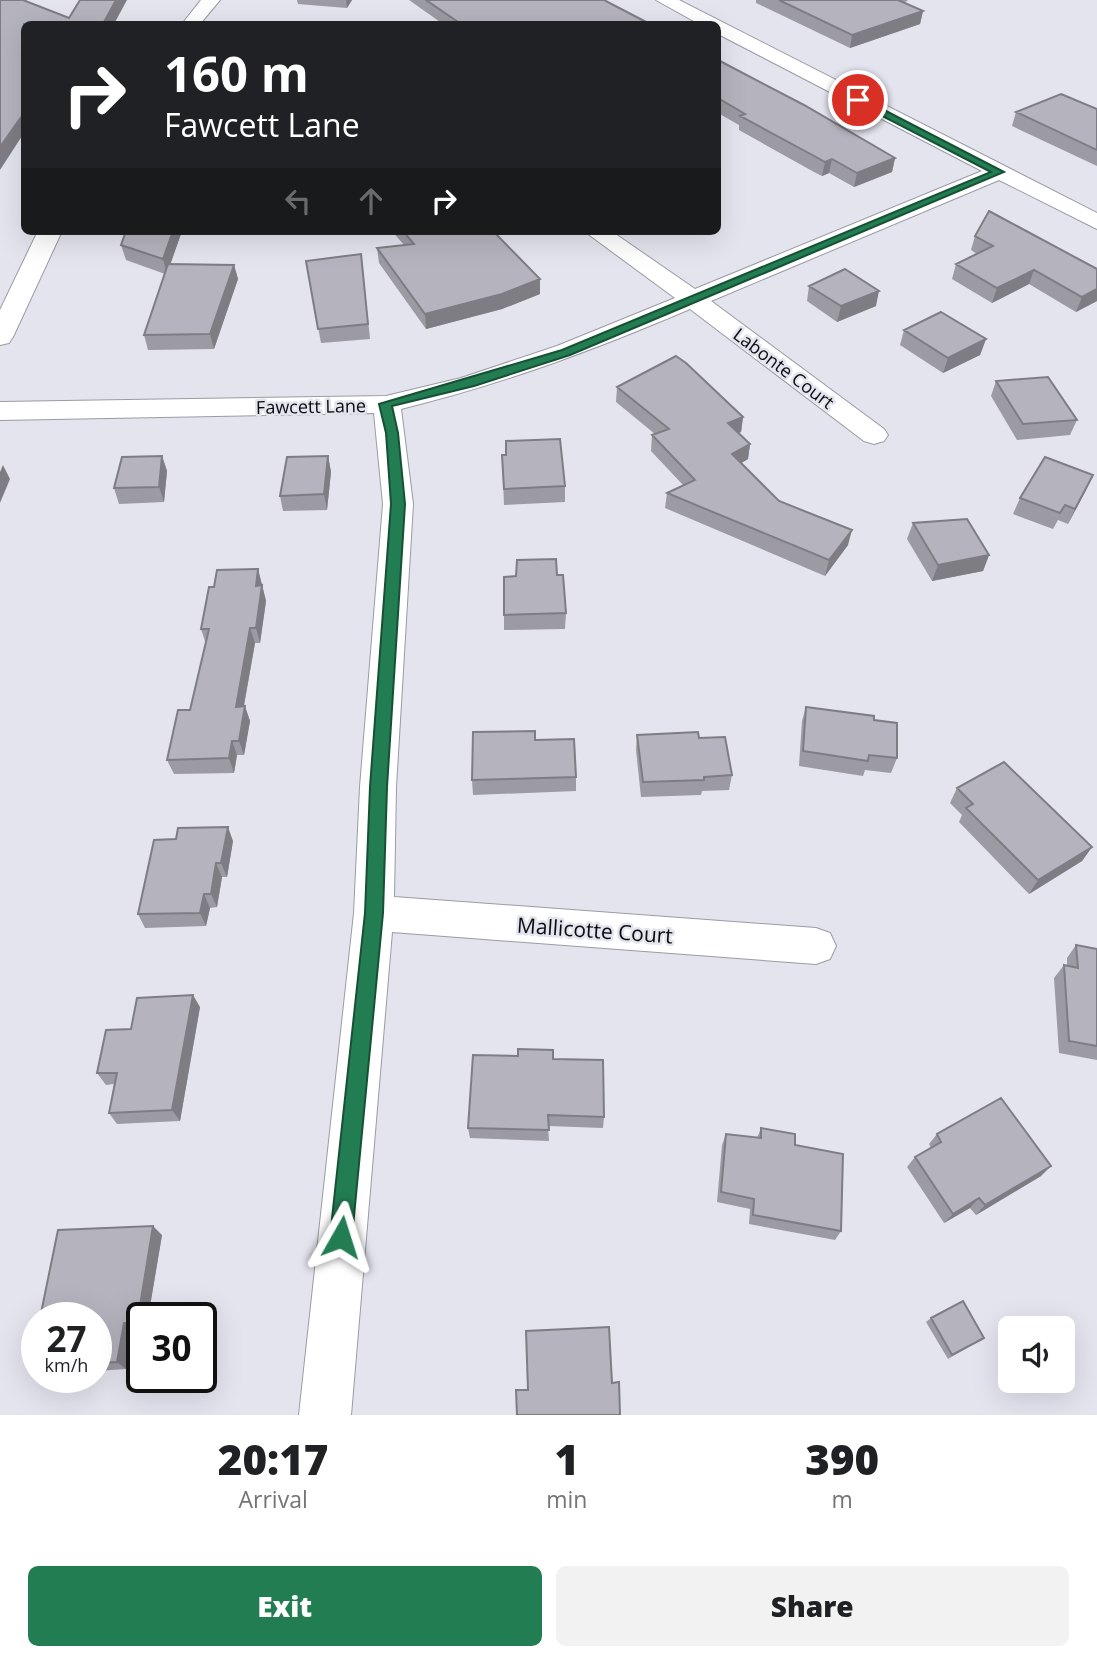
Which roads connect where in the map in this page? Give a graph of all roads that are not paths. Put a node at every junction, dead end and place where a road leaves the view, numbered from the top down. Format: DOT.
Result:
graph roads {
  1 [pos="211,0"];
  2 [pos="664,0"];
  3 [pos="194,21"];
  4 [pos="706,21"];
  5 [pos="721,29"];
  6 [pos="999,172"];
  7 [pos="1097,222"];
  8 [pos="48,235"];
  9 [pos="602,235"];
  10 [pos="694,300"];
  11 [pos="0,337"];
  12 [pos="386,404"];
  13 [pos="0,411"];
  14 [pos="874,435"];
  15 [pos="374,913"];
  16 [pos="816,946"];
  17 [pos="325,1415"];
  1 -- 3 [label="street"];
  2 -- 4 [label="street"];
  5 -- 6 [label="street"];
  6 -- 7 [label="street"];
  6 -- 10 [label="street, Fawcett Lane"];
  8 -- 11 [label="street"];
  9 -- 10 [label="street, Labonte Court"];
  10 -- 12 [label="street, Fawcett Lane"];
  10 -- 14 [label="street, Labonte Court"];
  12 -- 13 [label="street, Fawcett Lane"];
  12 -- 15 [label="street"];
  15 -- 16 [label="street, Mallicotte Court"];
  15 -- 17 [label="street"];
}
